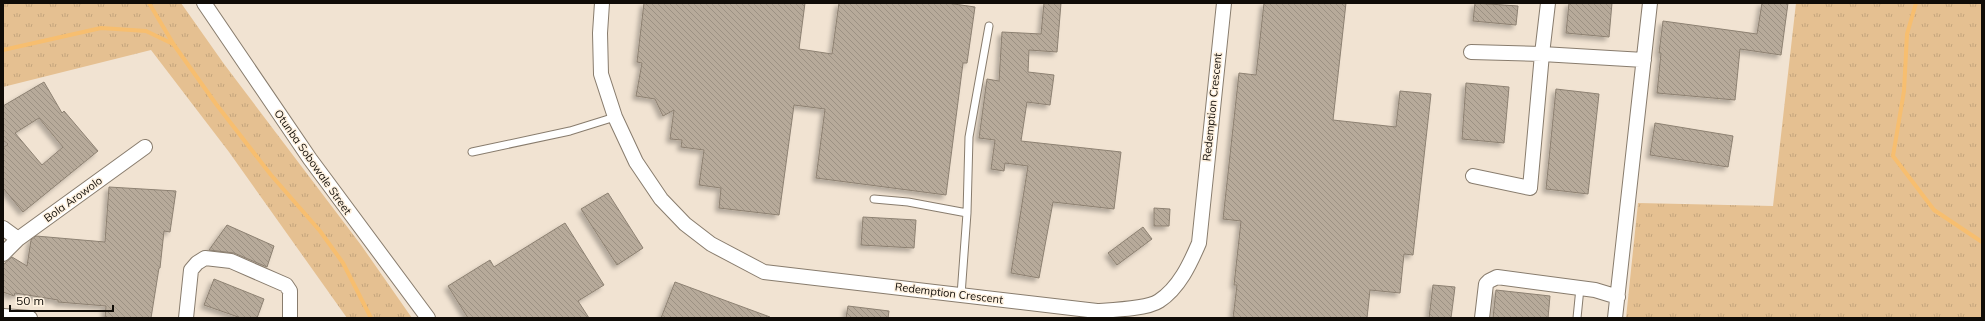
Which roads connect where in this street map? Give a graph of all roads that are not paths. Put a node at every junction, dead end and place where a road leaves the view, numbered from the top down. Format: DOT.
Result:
graph roads {
  1 [pos="204,3"];
  2 [pos="602,3"];
  3 [pos="1224,3"];
  4 [pos="1548,3"];
  5 [pos="1650,3"];
  6 [pos="989,26"];
  7 [pos="1471,52"];
  8 [pos="1542,54"];
  9 [pos="1644,60"];
  10 [pos="615,117"];
  11 [pos="145,147"];
  12 [pos="472,152"];
  13 [pos="1473,176"];
  14 [pos="874,199"];
  15 [pos="967,213"];
  16 [pos="3,228"];
  17 [pos="18,239"];
  18 [pos="3,254"];
  19 [pos="1580,288"];
  20 [pos="961,295"];
  21 [pos="1618,297"];
  22 [pos="1115,314"];
  23 [pos="3,316"];
  24 [pos="30,318"];
  25 [pos="186,318"];
  26 [pos="290,318"];
  27 [pos="428,318"];
  28 [pos="1482,318"];
  29 [pos="1577,318"];
  30 [pos="1616,318"];
  1 -- 27 [label="street, Otunba Sobowale Street"];
  2 -- 10 [label="street, Redemption Crescent"];
  3 -- 22 [label="street, Redemption Crescent"];
  4 -- 8 [label="street"];
  5 -- 9 [label="street"];
  6 -- 15 [label="lane"];
  7 -- 8 [label="street"];
  8 -- 9 [label="street"];
  8 -- 13 [label="street"];
  9 -- 21 [label="street"];
  10 -- 12 [label="lane"];
  10 -- 20 [label="street, Redemption Crescent"];
  11 -- 17 [label="street, Bola Arowolo"];
  14 -- 15 [label="lane"];
  15 -- 20 [label="lane"];
  16 -- 17 [label="street"];
  17 -- 18 [label="street, Bola Arowolo"];
  19 -- 21 [label="street"];
  19 -- 28 [label="street"];
  19 -- 29 [label="lane"];
  20 -- 22 [label="street, Redemption Crescent"];
  21 -- 30 [label="street"];
  23 -- 24 [label="street"];
  25 -- 26 [label="street"];
}
